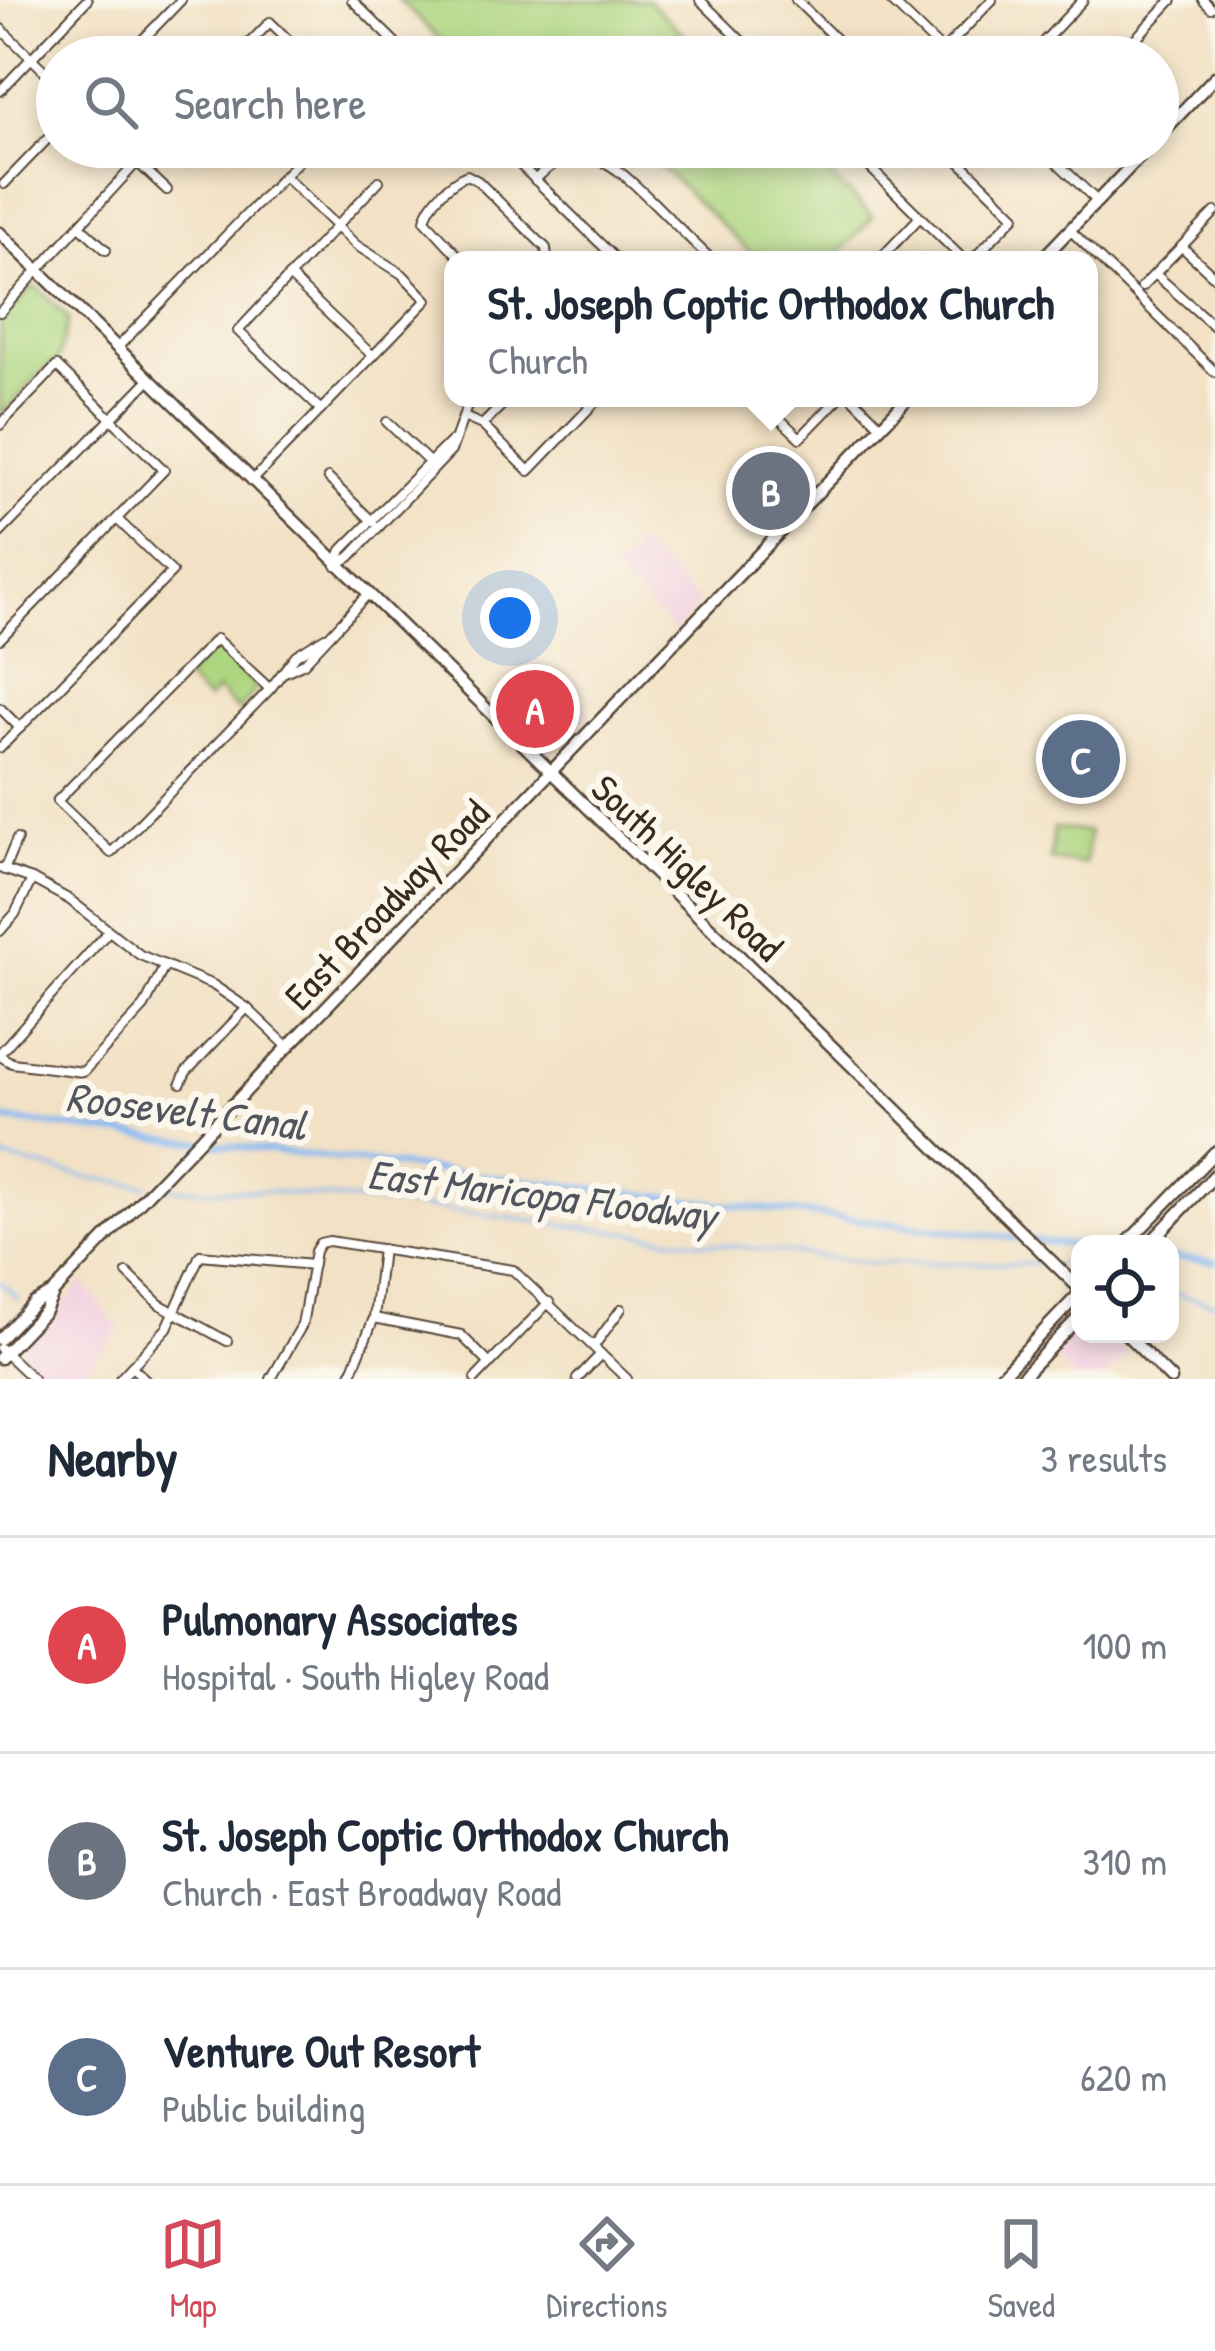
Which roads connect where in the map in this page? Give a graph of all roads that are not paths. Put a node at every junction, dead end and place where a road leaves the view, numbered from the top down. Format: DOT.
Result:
graph roads {
  1 [pos="87,0"];
  2 [pos="181,0"];
  3 [pos="352,0"];
  4 [pos="700,0"];
  5 [pos="718,0"];
  6 [pos="796,0"];
  7 [pos="992,0"];
  8 [pos="1083,0"];
  9 [pos="1172,0"];
  10 [pos="895,2"];
  11 [pos="710,9"];
  12 [pos="0,28"];
  13 [pos="53,36"];
  14 [pos="146,36"];
  15 [pos="256,36"];
  16 [pos="284,36"];
  17 [pos="389,36"];
  18 [pos="737,36"];
  19 [pos="833,36"];
  20 [pos="928,36"];
  21 [pos="961,36"];
  22 [pos="1049,36"];
  23 [pos="1138,36"];
  24 [pos="36,54"];
  25 [pos="32,58"];
  26 [pos="36,62"];
  27 [pos="1215,77"];
  28 [pos="0,91"];
  29 [pos="1179,115"];
  30 [pos="36,151"];
  31 [pos="132,168"];
  32 [pos="143,168"];
  33 [pos="292,168"];
  34 [pos="523,168"];
  35 [pos="551,168"];
  36 [pos="615,168"];
  37 [pos="870,168"];
  38 [pos="966,168"];
  39 [pos="1063,168"];
  40 [pos="1129,168"];
  41 [pos="284,176"];
  42 [pos="535,180"];
  43 [pos="379,181"];
  44 [pos="4,184"];
  45 [pos="166,190"];
  46 [pos="1097,201"];
  47 [pos="1215,212"];
  48 [pos="920,217"];
  49 [pos="1211,225"];
  50 [pos="336,226"];
  51 [pos="81,227"];
  52 [pos="1070,230"];
  53 [pos="0,233"];
  54 [pos="1182,247"];
  55 [pos="106,250"];
  56 [pos="454,251"];
  57 [pos="546,251"];
  58 [pos="608,251"];
  59 [pos="703,251"];
  60 [pos="888,251"];
  61 [pos="958,251"];
  62 [pos="978,251"];
  63 [pos="1050,251"];
  64 [pos="1091,251"];
  65 [pos="1098,257"];
  66 [pos="38,271"];
  67 [pos="1156,274"];
  68 [pos="289,276"];
  69 [pos="1215,277"];
  70 [pos="1142,287"];
  71 [pos="0,311"];
  72 [pos="1215,327"];
  73 [pos="117,348"];
  74 [pos="373,356"];
  75 [pos="1215,372"];
  76 [pos="149,380"];
  77 [pos="467,407"];
  78 [pos="499,407"];
  79 [pos="590,407"];
  80 [pos="767,407"];
  81 [pos="829,407"];
  82 [pos="862,407"];
  83 [pos="899,407"];
  84 [pos="321,410"];
  85 [pos="464,417"];
  86 [pos="111,418"];
  87 [pos="387,422"];
  88 [pos="0,424"];
  89 [pos="482,425"];
  90 [pos="881,426"];
  91 [pos="432,465"];
  92 [pos="328,478"];
  93 [pos="252,481"];
  94 [pos="117,519"];
  95 [pos="375,524"];
  96 [pos="0,533"];
  97 [pos="336,565"];
  98 [pos="368,595"];
  99 [pos="0,639"];
  100 [pos="270,689"];
  101 [pos="0,708"];
  102 [pos="20,728"];
  103 [pos="0,748"];
  104 [pos="550,775"];
  105 [pos="16,838"];
  106 [pos="2,869"];
  107 [pos="32,879"];
  108 [pos="0,931"];
  109 [pos="107,933"];
  110 [pos="165,965"];
  111 [pos="247,1008"];
  112 [pos="289,1048"];
  113 [pos="0,1055"];
  114 [pos="181,1084"];
  115 [pos="1215,1152"];
  116 [pos="1215,1175"];
  117 [pos="1135,1235"];
  118 [pos="1158,1235"];
  119 [pos="382,1249"];
  120 [pos="313,1264"];
  121 [pos="127,1273"];
  122 [pos="1071,1281"];
  123 [pos="1071,1301"];
  124 [pos="549,1302"];
  125 [pos="622,1309"];
  126 [pos="174,1313"];
  127 [pos="374,1318"];
  128 [pos="1071,1325"];
  129 [pos="227,1341"];
  130 [pos="1135,1343"];
  131 [pos="1,1349"];
  132 [pos="598,1350"];
  133 [pos="490,1364"];
  134 [pos="132,1367"];
  135 [pos="33,1379"];
  136 [pos="120,1379"];
  137 [pos="145,1379"];
  138 [pos="271,1379"];
  139 [pos="349,1379"];
  140 [pos="476,1379"];
  141 [pos="577,1379"];
  142 [pos="627,1379"];
  143 [pos="998,1379"];
  144 [pos="1020,1379"];
  145 [pos="1171,1379"];
  1 -- 13 [label="street"];
  2 -- 14 [label="street"];
  3 -- 17 [label="street"];
  4 -- 11 [label="street"];
  5 -- 11 [label="street"];
  6 -- 19 [label="street"];
  7 -- 21 [label="street"];
  8 -- 22 [label="street"];
  9 -- 23 [label="street"];
  10 -- 20 [label="street"];
  11 -- 18 [label="street"];
  12 -- 25 [label="street"];
  15 -- 16 [label="street"];
  24 -- 25 [label="street"];
  25 -- 26 [label="street"];
  25 -- 28 [label="street"];
  27 -- 29 [label="main road"];
  30 -- 44 [label="street"];
  31 -- 51 [label="street"];
  32 -- 45 [label="street"];
  33 -- 41 [label="street"];
  34 -- 42 [label="street"];
  35 -- 42 [label="street"];
  36 -- 59 [label="street"];
  37 -- 48 [label="street"];
  38 -- 62 [label="street"];
  39 -- 46 [label="street"];
  40 -- 46 [label="main road"];
  41 -- 50 [label="street"];
  41 -- 73 [label="street"];
  42 -- 58 [label="street"];
  43 -- 50 [label="street"];
  46 -- 52 [label="main road"];
  47 -- 49 [label="street"];
  48 -- 60 [label="street"];
  48 -- 61 [label="street"];
  49 -- 54 [label="street"];
  50 -- 68 [label="street"];
  50 -- 74 [label="street"];
  51 -- 55 [label="street"];
  51 -- 66 [label="street"];
  52 -- 63 [label="main road"];
  52 -- 64 [label="street"];
  53 -- 66 [label="main road, South Higley Road"];
  54 -- 67 [label="street"];
  54 -- 69 [label="street"];
  56 -- 57 [label="street"];
  65 -- 75 [label="street"];
  66 -- 71 [label="street"];
  66 -- 73 [label="main road, South Higley Road"];
  67 -- 70 [label="street"];
  67 -- 72 [label="street"];
  68 -- 74 [label="street"];
  68 -- 84 [label="street"];
  73 -- 76 [label="main road, South Higley Road"];
  74 -- 84 [label="street"];
  76 -- 86 [label="street"];
  76 -- 93 [label="main road, South Higley Road"];
  77 -- 85 [label="street"];
  78 -- 89 [label="street"];
  79 -- 89 [label="street"];
  80 -- 81 [label="street"];
  82 -- 90 [label="street"];
  83 -- 90 [label="main road, East Broadway Road"];
  84 -- 93 [label="street"];
  85 -- 89 [label="street"];
  85 -- 91 [label="street"];
  86 -- 88 [label="street"];
  86 -- 94 [label="street"];
  86 -- 96 [label="street"];
  87 -- 91 [label="street"];
  90 -- 104 [label="main road, East Broadway Road"];
  91 -- 95 [label="street"];
  92 -- 95 [label="street"];
  93 -- 97 [label="main road, South Higley Road"];
  94 -- 99 [label="street"];
  94 -- 102 [label="street"];
  95 -- 97 [label="street"];
  97 -- 98 [label="main road, South Higley Road"];
  98 -- 100 [label="street"];
  98 -- 104 [label="main road, South Higley Road"];
  100 -- 100 [label="street"];
  101 -- 102 [label="street"];
  102 -- 103 [label="street"];
  104 -- 112 [label="main road, East Broadway Road"];
  104 -- 122 [label="main road, South Higley Road"];
  105 -- 106 [label="street"];
  106 -- 107 [label="street"];
  107 -- 108 [label="street"];
  107 -- 109 [label="street"];
  109 -- 110 [label="street"];
  109 -- 113 [label="street"];
  110 -- 111 [label="street"];
  110 -- 113 [label="street"];
  111 -- 112 [label="street"];
  111 -- 114 [label="street"];
  112 -- 131 [label="main road, East Broadway Road"];
  115 -- 117 [label="main road"];
  116 -- 118 [label="main road"];
  119 -- 120 [label="street"];
  119 -- 124 [label="street"];
  119 -- 127 [label="street"];
  120 -- 126 [label="street"];
  120 -- 138 [label="street"];
  121 -- 126 [label="street"];
  123 -- 143 [label="main road"];
  124 -- 132 [label="street"];
  124 -- 133 [label="street"];
  125 -- 132 [label="street"];
  126 -- 129 [label="street"];
  126 -- 134 [label="street"];
  127 -- 133 [label="street"];
  127 -- 139 [label="street"];
  128 -- 144 [label="main road"];
  130 -- 145 [label="main road"];
  131 -- 135 [label="street"];
  132 -- 141 [label="street"];
  132 -- 142 [label="street"];
  133 -- 140 [label="street"];
  134 -- 136 [label="street"];
  134 -- 137 [label="street"];
}
